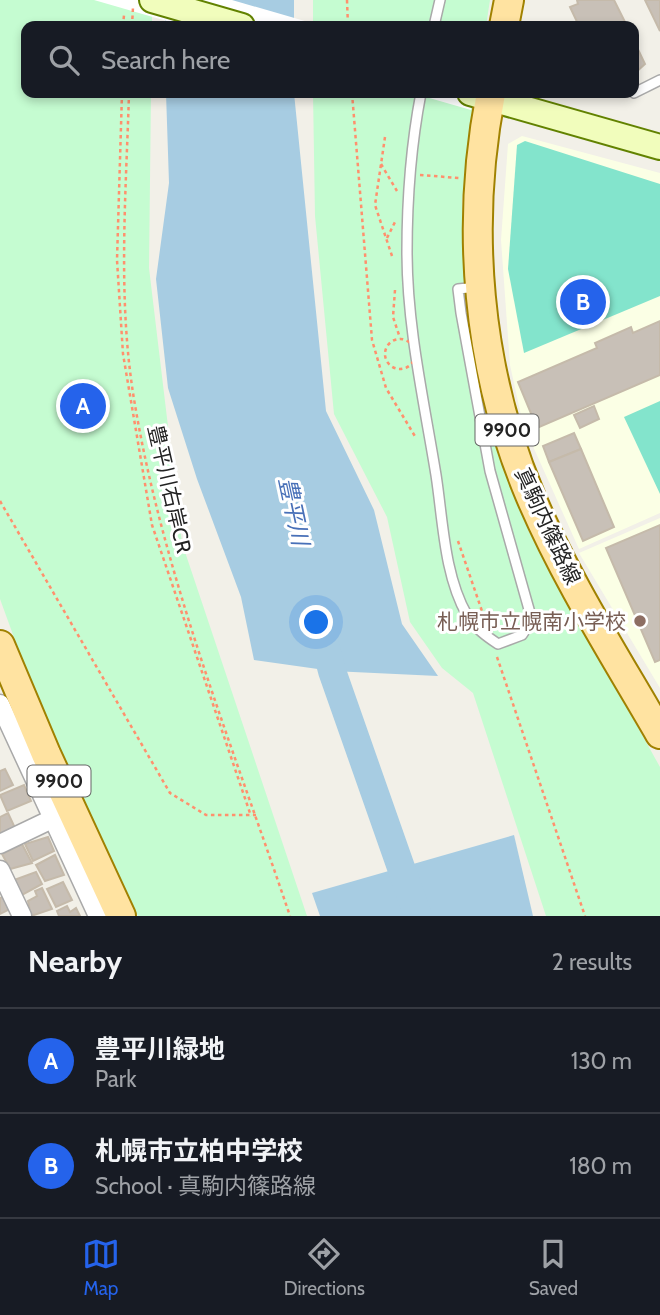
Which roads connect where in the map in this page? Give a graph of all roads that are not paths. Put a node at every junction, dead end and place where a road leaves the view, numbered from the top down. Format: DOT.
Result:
graph roads {
  1 [pos="152,0"];
  2 [pos="440,0"];
  3 [pos="509,0"];
  4 [pos="225,21"];
  5 [pos="436,21"];
  6 [pos="505,21"];
  7 [pos="660,80"];
  8 [pos="639,90"];
  9 [pos="420,98"];
  10 [pos="481,98"];
  11 [pos="495,98"];
  12 [pos="660,147"];
  13 [pos="480,287"];
  14 [pos="0,645"];
  15 [pos="0,705"];
  16 [pos="660,734"];
  17 [pos="52,820"];
  18 [pos="0,844"];
  19 [pos="0,870"];
  20 [pos="22,916"];
  21 [pos="98,916"];
  22 [pos="121,916"];
  1 -- 4 [label="main road"];
  2 -- 5 [label="lane"];
  3 -- 6 [label="main road"];
  7 -- 8 [label="lane"];
  9 -- 13 [label="lane"];
  10 -- 13 [label="main road, 真駒内篠路線 / 9900"];
  11 -- 12 [label="main road"];
  13 -- 16 [label="main road, 真駒内篠路線 / 9900"];
  14 -- 22 [label="main road, 9900"];
  15 -- 17 [label="street"];
  17 -- 18 [label="street"];
  17 -- 21 [label="street"];
  19 -- 20 [label="street"];
}
